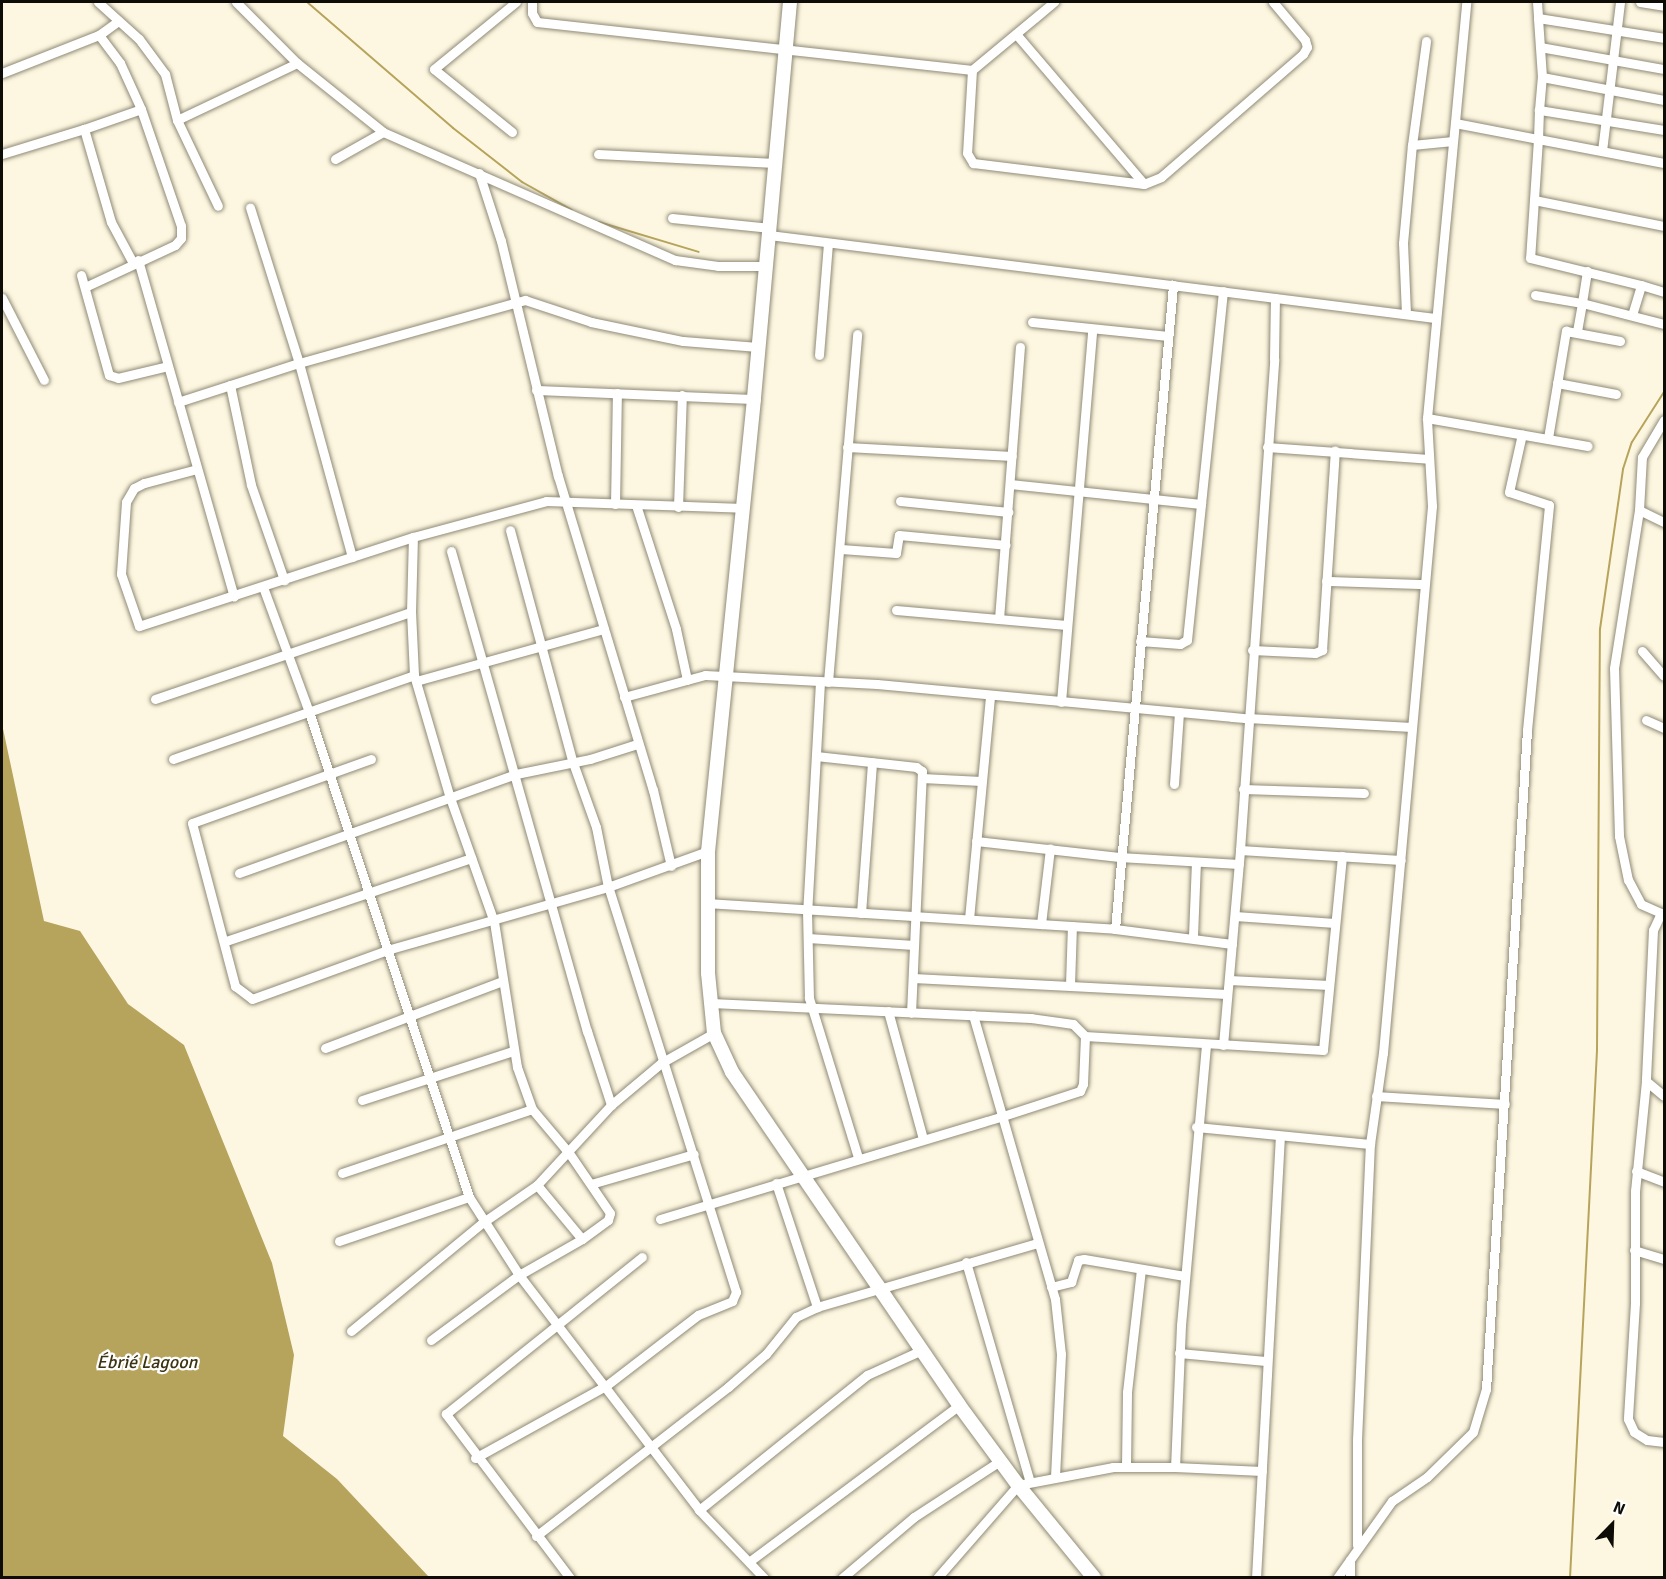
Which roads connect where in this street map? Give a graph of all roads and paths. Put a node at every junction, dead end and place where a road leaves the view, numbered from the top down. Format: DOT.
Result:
graph roads {
  1 [pos="98,2"];
  2 [pos="236,2"];
  3 [pos="514,2"];
  4 [pos="532,2"];
  5 [pos="790,2"];
  6 [pos="1054,2"];
  7 [pos="1272,2"];
  8 [pos="1466,2"];
  9 [pos="1537,2"];
  10 [pos="1620,2"];
  11 [pos="1640,2"];
  12 [pos="1665,6"];
  13 [pos="1538,18"];
  14 [pos="118,21"];
  15 [pos="1617,30"];
  16 [pos="1016,34"];
  17 [pos="99,35"];
  18 [pos="1665,38"];
  19 [pos="1426,41"];
  20 [pos="784,47"];
  21 [pos="1540,47"];
  22 [pos="1613,59"];
  23 [pos="297,63"];
  24 [pos="1665,69"];
  25 [pos="972,70"];
  26 [pos="2,73"];
  27 [pos="1542,77"];
  28 [pos="1610,90"];
  29 [pos="1665,100"];
  30 [pos="141,109"];
  31 [pos="1539,110"];
  32 [pos="177,120"];
  33 [pos="1608,121"];
  34 [pos="1455,123"];
  35 [pos="84,129"];
  36 [pos="1665,130"];
  37 [pos="383,132"];
  38 [pos="512,132"];
  39 [pos="1538,139"];
  40 [pos="1453,141"];
  41 [pos="1412,145"];
  42 [pos="1602,151"];
  43 [pos="2,154"];
  44 [pos="598,154"];
  45 [pos="335,159"];
  46 [pos="1665,163"];
  47 [pos="775,164"];
  48 [pos="479,173"];
  49 [pos="1144,184"];
  50 [pos="1534,200"];
  51 [pos="218,206"];
  52 [pos="250,208"];
  53 [pos="672,218"];
  54 [pos="1665,226"];
  55 [pos="769,232"];
  56 [pos="828,243"];
  57 [pos="136,262"];
  58 [pos="767,266"];
  59 [pos="1587,271"];
  60 [pos="81,275"];
  61 [pos="1173,285"];
  62 [pos="1641,285"];
  63 [pos="85,287"];
  64 [pos="1223,291"];
  65 [pos="1665,292"];
  66 [pos="1535,295"];
  67 [pos="2,298"];
  68 [pos="1275,298"];
  69 [pos="513,302"];
  70 [pos="1582,303"];
  71 [pos="1406,314"];
  72 [pos="1632,315"];
  73 [pos="1435,318"];
  74 [pos="1032,322"];
  75 [pos="1665,324"];
  76 [pos="1092,329"];
  77 [pos="1577,332"];
  78 [pos="856,334"];
  79 [pos="1168,336"];
  80 [pos="1620,341"];
  81 [pos="758,347"];
  82 [pos="1020,347"];
  83 [pos="819,354"];
  84 [pos="299,363"];
  85 [pos="168,366"];
  86 [pos="44,380"];
  87 [pos="1557,383"];
  88 [pos="230,385"];
  89 [pos="536,390"];
  90 [pos="617,393"];
  91 [pos="1616,394"];
  92 [pos="682,395"];
  93 [pos="754,399"];
  94 [pos="178,402"];
  95 [pos="1427,418"];
  96 [pos="1665,420"];
  97 [pos="1522,434"];
  98 [pos="1548,438"];
  99 [pos="1654,441"];
  100 [pos="1665,441"];
  101 [pos="1588,446"];
  102 [pos="847,447"];
  103 [pos="1267,447"];
  104 [pos="1335,450"];
  105 [pos="1012,456"];
  106 [pos="1429,459"];
  107 [pos="197,469"];
  108 [pos="1010,484"];
  109 [pos="1080,490"];
  110 [pos="1154,499"];
  111 [pos="900,501"];
  112 [pos="566,502"];
  113 [pos="615,504"];
  114 [pos="1201,504"];
  115 [pos="636,505"];
  116 [pos="678,507"];
  117 [pos="743,508"];
  118 [pos="1639,510"];
  119 [pos="1008,512"];
  120 [pos="1665,522"];
  121 [pos="510,530"];
  122 [pos="413,537"];
  123 [pos="1006,544"];
  124 [pos="841,549"];
  125 [pos="451,551"];
  126 [pos="352,557"];
  127 [pos="284,580"];
  128 [pos="1326,581"];
  129 [pos="1422,584"];
  130 [pos="263,588"];
  131 [pos="234,597"];
  132 [pos="896,610"];
  133 [pos="411,612"];
  134 [pos="999,620"];
  135 [pos="1066,625"];
  136 [pos="604,629"];
  137 [pos="1140,641"];
  138 [pos="543,646"];
  139 [pos="1252,650"];
  140 [pos="1642,651"];
  141 [pos="287,654"];
  142 [pos="484,662"];
  143 [pos="724,676"];
  144 [pos="1665,676"];
  145 [pos="415,678"];
  146 [pos="687,680"];
  147 [pos="824,682"];
  148 [pos="990,695"];
  149 [pos="624,697"];
  150 [pos="155,699"];
  151 [pos="1061,702"];
  152 [pos="1134,708"];
  153 [pos="309,712"];
  154 [pos="1179,712"];
  155 [pos="1247,718"];
  156 [pos="1646,720"];
  157 [pos="1412,727"];
  158 [pos="1665,728"];
  159 [pos="637,744"];
  160 [pos="816,756"];
  161 [pos="173,759"];
  162 [pos="371,759"];
  163 [pos="572,760"];
  164 [pos="872,762"];
  165 [pos="328,774"];
  166 [pos="516,774"];
  167 [pos="922,778"];
  168 [pos="981,781"];
  169 [pos="1174,784"];
  170 [pos="1243,789"];
  171 [pos="1364,793"];
  172 [pos="450,798"];
  173 [pos="347,834"];
  174 [pos="976,841"];
  175 [pos="1050,849"];
  176 [pos="1240,850"];
  177 [pos="708,851"];
  178 [pos="1342,856"];
  179 [pos="1119,857"];
  180 [pos="471,858"];
  181 [pos="1401,860"];
  182 [pos="1196,862"];
  183 [pos="1239,864"];
  184 [pos="671,866"];
  185 [pos="239,873"];
  186 [pos="608,887"];
  187 [pos="367,893"];
  188 [pos="706,903"];
  189 [pos="552,904"];
  190 [pos="807,911"];
  191 [pos="861,914"];
  192 [pos="1663,914"];
  193 [pos="915,916"];
  194 [pos="1235,916"];
  195 [pos="969,919"];
  196 [pos="494,922"];
  197 [pos="1335,923"];
  198 [pos="1041,924"];
  199 [pos="1072,926"];
  200 [pos="1115,929"];
  201 [pos="1193,936"];
  202 [pos="808,938"];
  203 [pos="226,941"];
  204 [pos="1232,944"];
  205 [pos="914,945"];
  206 [pos="387,950"];
  207 [pos="913,978"];
  208 [pos="1228,980"];
  209 [pos="502,981"];
  210 [pos="1070,985"];
  211 [pos="1329,986"];
  212 [pos="1227,994"];
  213 [pos="710,1003"];
  214 [pos="811,1007"];
  215 [pos="888,1011"];
  216 [pos="911,1012"];
  217 [pos="409,1015"];
  218 [pos="973,1015"];
  219 [pos="714,1033"];
  220 [pos="1085,1036"];
  221 [pos="1206,1045"];
  222 [pos="1223,1045"];
  223 [pos="325,1048"];
  224 [pos="513,1051"];
  225 [pos="661,1063"];
  226 [pos="432,1077"];
  227 [pos="1646,1081"];
  228 [pos="1376,1096"];
  229 [pos="1665,1096"];
  230 [pos="362,1100"];
  231 [pos="1505,1104"];
  232 [pos="611,1105"];
  233 [pos="532,1109"];
  234 [pos="1000,1117"];
  235 [pos="1196,1127"];
  236 [pos="451,1136"];
  237 [pos="1280,1138"];
  238 [pos="923,1139"];
  239 [pos="1370,1144"];
  240 [pos="569,1153"];
  241 [pos="694,1155"];
  242 [pos="858,1157"];
  243 [pos="1636,1171"];
  244 [pos="342,1173"];
  245 [pos="801,1175"];
  246 [pos="1665,1182"];
  247 [pos="776,1183"];
  248 [pos="591,1184"];
  249 [pos="537,1185"];
  250 [pos="469,1197"];
  251 [pos="711,1203"];
  252 [pos="660,1219"];
  253 [pos="482,1223"];
  254 [pos="582,1239"];
  255 [pos="339,1241"];
  256 [pos="1037,1243"];
  257 [pos="1634,1250"];
  258 [pos="642,1257"];
  259 [pos="1665,1258"];
  260 [pos="966,1262"];
  261 [pos="1141,1270"];
  262 [pos="519,1275"];
  263 [pos="1185,1276"];
  264 [pos="1051,1287"];
  265 [pos="879,1289"];
  266 [pos="817,1307"];
  267 [pos="558,1325"];
  268 [pos="351,1331"];
  269 [pos="431,1340"];
  270 [pos="922,1350"];
  271 [pos="1179,1353"];
  272 [pos="1266,1361"];
  273 [pos="607,1385"];
  274 [pos="959,1405"];
  275 [pos="1665,1442"];
  276 [pos="651,1446"];
  277 [pos="475,1458"];
  278 [pos="1000,1461"];
  279 [pos="1126,1466"];
  280 [pos="1175,1467"];
  281 [pos="1262,1471"];
  282 [pos="1055,1477"];
  283 [pos="1024,1484"];
  284 [pos="699,1510"];
  285 [pos="536,1536"];
  286 [pos="1357,1545"];
  287 [pos="1350,1560"];
  288 [pos="750,1561"];
  289 [pos="570,1578"];
  290 [pos="764,1578"];
  291 [pos="842,1578"];
  292 [pos="937,1578"];
  293 [pos="1094,1578"];
  294 [pos="1256,1578"];
  295 [pos="1337,1578"];
  296 [pos="1350,1578"];
  1 -- 14 [label="street"];
  2 -- 23 [label="street"];
  3 -- 4 [label="street"];
  3 -- 38 [label="street"];
  4 -- 20 [label="street"];
  5 -- 20 [label="street"];
  6 -- 16 [label="street"];
  7 -- 49 [label="street"];
  8 -- 34 [label="street"];
  9 -- 13 [label="street"];
  10 -- 15 [label="street"];
  11 -- 12 [label="street"];
  13 -- 15 [label="street"];
  13 -- 21 [label="street"];
  14 -- 17 [label="street"];
  14 -- 32 [label="street"];
  15 -- 18 [label="street"];
  15 -- 22 [label="street"];
  16 -- 25 [label="street"];
  16 -- 49 [label="street"];
  17 -- 26 [label="street"];
  17 -- 30 [label="street"];
  19 -- 41 [label="street"];
  20 -- 25 [label="street"];
  20 -- 47 [label="street"];
  21 -- 22 [label="street"];
  21 -- 27 [label="street"];
  22 -- 24 [label="street"];
  22 -- 28 [label="street"];
  23 -- 32 [label="street"];
  23 -- 37 [label="street"];
  25 -- 49 [label="street"];
  27 -- 28 [label="street"];
  27 -- 31 [label="street"];
  28 -- 29 [label="street"];
  28 -- 33 [label="street"];
  30 -- 35 [label="street"];
  30 -- 57 [label="street"];
  31 -- 33 [label="street"];
  31 -- 39 [label="street"];
  32 -- 51 [label="street"];
  33 -- 36 [label="street"];
  33 -- 42 [label="street"];
  34 -- 39 [label="street"];
  34 -- 40 [label="street"];
  35 -- 43 [label="street"];
  35 -- 57 [label="street"];
  37 -- 45 [label="street"];
  37 -- 48 [label="street"];
  39 -- 42 [label="street"];
  39 -- 50 [label="street"];
  40 -- 41 [label="street"];
  40 -- 73 [label="street"];
  41 -- 71 [label="street"];
  42 -- 46 [label="street"];
  44 -- 47 [label="street"];
  47 -- 55 [label="street"];
  48 -- 58 [label="street"];
  48 -- 69 [label="street"];
  50 -- 54 [label="street"];
  50 -- 59 [label="street"];
  52 -- 84 [label="street"];
  53 -- 55 [label="street"];
  55 -- 56 [label="street"];
  55 -- 58 [label="street"];
  56 -- 61 [label="street"];
  56 -- 83 [label="street"];
  57 -- 63 [label="street"];
  57 -- 85 [label="street"];
  58 -- 81 [label="street"];
  59 -- 62 [label="street"];
  59 -- 70 [label="street"];
  60 -- 63 [label="street"];
  61 -- 64 [label="street"];
  61 -- 79 [label="street"];
  62 -- 65 [label="street"];
  62 -- 72 [label="street"];
  63 -- 85 [label="street"];
  64 -- 68 [label="street"];
  64 -- 114 [label="street"];
  66 -- 70 [label="street"];
  67 -- 86 [label="street"];
  68 -- 71 [label="street"];
  68 -- 103 [label="street"];
  69 -- 81 [label="street"];
  69 -- 84 [label="street"];
  69 -- 89 [label="street"];
  70 -- 72 [label="street"];
  70 -- 77 [label="street"];
  71 -- 73 [label="street"];
  72 -- 75 [label="street"];
  73 -- 95 [label="street"];
  74 -- 76 [label="street"];
  76 -- 79 [label="street"];
  76 -- 109 [label="street"];
  77 -- 80 [label="street"];
  77 -- 87 [label="street"];
  78 -- 102 [label="street"];
  79 -- 110 [label="street"];
  81 -- 93 [label="street"];
  82 -- 105 [label="street"];
  84 -- 88 [label="street"];
  84 -- 126 [label="street"];
  85 -- 94 [label="street"];
  87 -- 91 [label="street"];
  87 -- 98 [label="street"];
  88 -- 94 [label="street"];
  88 -- 127 [label="street"];
  89 -- 90 [label="street"];
  89 -- 112 [label="street"];
  90 -- 92 [label="street"];
  90 -- 113 [label="street"];
  92 -- 93 [label="street"];
  92 -- 116 [label="street"];
  93 -- 117 [label="street"];
  94 -- 107 [label="street"];
  95 -- 97 [label="street"];
  95 -- 106 [label="street"];
  96 -- 99 [label="street"];
  97 -- 98 [label="street"];
  97 -- 231 [label="street"];
  98 -- 101 [label="street"];
  99 -- 100 [label="street"];
  99 -- 118 [label="street"];
  102 -- 105 [label="street"];
  102 -- 124 [label="street"];
  103 -- 104 [label="street"];
  103 -- 139 [label="street"];
  104 -- 106 [label="street"];
  104 -- 128 [label="street"];
  105 -- 108 [label="street"];
  106 -- 129 [label="street"];
  107 -- 131 [label="street"];
  107 -- 131 [label="street"];
  108 -- 109 [label="street"];
  108 -- 119 [label="street"];
  109 -- 110 [label="street"];
  109 -- 135 [label="street"];
  110 -- 114 [label="street"];
  110 -- 137 [label="street"];
  111 -- 119 [label="street"];
  112 -- 113 [label="street"];
  112 -- 122 [label="street"];
  112 -- 136 [label="street"];
  113 -- 115 [label="street"];
  114 -- 137 [label="street"];
  115 -- 116 [label="street"];
  115 -- 146 [label="street"];
  116 -- 117 [label="street"];
  117 -- 143 [label="street"];
  118 -- 120 [label="street"];
  118 -- 192 [label="street"];
  119 -- 123 [label="street"];
  121 -- 138 [label="street"];
  122 -- 126 [label="street"];
  122 -- 133 [label="street"];
  123 -- 124 [label="street"];
  123 -- 134 [label="street"];
  124 -- 147 [label="street"];
  125 -- 142 [label="street"];
  126 -- 127 [label="street"];
  127 -- 130 [label="street"];
  128 -- 129 [label="street"];
  128 -- 139 [label="street"];
  129 -- 157 [label="street"];
  130 -- 131 [label="street"];
  130 -- 141 [label="street"];
  132 -- 134 [label="street"];
  133 -- 141 [label="street"];
  133 -- 145 [label="street"];
  134 -- 135 [label="street"];
  135 -- 151 [label="street"];
  136 -- 138 [label="street"];
  136 -- 149 [label="street"];
  137 -- 152 [label="street"];
  138 -- 142 [label="street"];
  138 -- 163 [label="street"];
  139 -- 155 [label="street"];
  140 -- 144 [label="street"];
  141 -- 150 [label="street"];
  141 -- 153 [label="street"];
  142 -- 145 [label="street"];
  142 -- 166 [label="street"];
  143 -- 146 [label="street"];
  143 -- 147 [label="street"];
  143 -- 177 [label="street"];
  145 -- 153 [label="street"];
  145 -- 172 [label="street"];
  146 -- 149 [label="street"];
  147 -- 148 [label="street"];
  147 -- 160 [label="street"];
  148 -- 151 [label="street"];
  148 -- 168 [label="street"];
  149 -- 159 [label="street"];
  151 -- 152 [label="street"];
  152 -- 154 [label="street"];
  152 -- 179 [label="street"];
  153 -- 161 [label="street"];
  153 -- 165 [label="street"];
  154 -- 155 [label="street"];
  154 -- 169 [label="street"];
  155 -- 157 [label="street"];
  155 -- 170 [label="street"];
  156 -- 158 [label="street"];
  157 -- 181 [label="street"];
  159 -- 163 [label="street"];
  159 -- 184 [label="street"];
  160 -- 164 [label="street"];
  160 -- 190 [label="street"];
  162 -- 165 [label="street"];
  163 -- 166 [label="street"];
  163 -- 186 [label="street"];
  164 -- 167 [label="street"];
  164 -- 191 [label="street"];
  165 -- 173 [label="street"];
  165 -- 203 [label="street"];
  166 -- 172 [label="street"];
  166 -- 189 [label="street"];
  167 -- 168 [label="street"];
  167 -- 193 [label="street"];
  168 -- 174 [label="street"];
  170 -- 171 [label="street"];
  170 -- 176 [label="street"];
  172 -- 173 [label="street"];
  172 -- 180 [label="street"];
  173 -- 185 [label="street"];
  173 -- 187 [label="street"];
  174 -- 175 [label="street"];
  174 -- 195 [label="street"];
  175 -- 179 [label="street"];
  175 -- 198 [label="street"];
  176 -- 178 [label="street"];
  176 -- 183 [label="street"];
  177 -- 184 [label="street"];
  177 -- 188 [label="street"];
  178 -- 181 [label="street"];
  178 -- 197 [label="street"];
  179 -- 182 [label="street"];
  179 -- 200 [label="street"];
  180 -- 187 [label="street"];
  180 -- 196 [label="street"];
  181 -- 228 [label="street"];
  182 -- 183 [label="street"];
  182 -- 201 [label="street"];
  183 -- 194 [label="street"];
  184 -- 186 [label="street"];
  186 -- 189 [label="street"];
  186 -- 225 [label="street"];
  187 -- 203 [label="street"];
  187 -- 206 [label="street"];
  188 -- 190 [label="street"];
  188 -- 213 [label="street"];
  189 -- 196 [label="street"];
  189 -- 232 [label="street"];
  190 -- 191 [label="street"];
  190 -- 202 [label="street"];
  191 -- 193 [label="street"];
  192 -- 227 [label="street"];
  193 -- 195 [label="street"];
  193 -- 205 [label="street"];
  194 -- 197 [label="street"];
  194 -- 204 [label="street"];
  195 -- 198 [label="street"];
  196 -- 206 [label="street"];
  196 -- 209 [label="street"];
  197 -- 211 [label="street"];
  198 -- 199 [label="street"];
  199 -- 200 [label="street"];
  199 -- 210 [label="street"];
  200 -- 201 [label="street"];
  201 -- 204 [label="street"];
  202 -- 205 [label="street"];
  202 -- 214 [label="street"];
  203 -- 206 [label="street"];
  204 -- 208 [label="street"];
  205 -- 207 [label="street"];
  206 -- 217 [label="street"];
  207 -- 210 [label="street"];
  207 -- 216 [label="street"];
  208 -- 211 [label="street"];
  208 -- 212 [label="street"];
  209 -- 217 [label="street"];
  209 -- 224 [label="street"];
  210 -- 212 [label="street"];
  211 -- 222 [label="street"];
  212 -- 222 [label="street"];
  213 -- 214 [label="street"];
  213 -- 219 [label="street"];
  214 -- 215 [label="street"];
  214 -- 242 [label="street"];
  215 -- 216 [label="street"];
  215 -- 238 [label="street"];
  216 -- 218 [label="street"];
  217 -- 223 [label="street"];
  217 -- 226 [label="street"];
  218 -- 220 [label="street"];
  218 -- 234 [label="street"];
  219 -- 225 [label="street"];
  219 -- 245 [label="street"];
  220 -- 221 [label="street"];
  220 -- 234 [label="street"];
  221 -- 222 [label="street"];
  221 -- 235 [label="street"];
  224 -- 226 [label="street"];
  224 -- 233 [label="street"];
  225 -- 232 [label="street"];
  225 -- 241 [label="street"];
  226 -- 230 [label="street"];
  226 -- 236 [label="street"];
  227 -- 229 [label="street"];
  227 -- 243 [label="street"];
  228 -- 231 [label="street"];
  228 -- 239 [label="street"];
  231 -- 286 [label="street"];
  232 -- 240 [label="street"];
  233 -- 236 [label="street"];
  233 -- 240 [label="street"];
  234 -- 238 [label="street"];
  234 -- 256 [label="street"];
  235 -- 237 [label="street"];
  235 -- 263 [label="street"];
  236 -- 244 [label="street"];
  236 -- 250 [label="street"];
  237 -- 239 [label="street"];
  237 -- 272 [label="street"];
  238 -- 242 [label="street"];
  239 -- 286 [label="street"];
  240 -- 248 [label="street"];
  240 -- 249 [label="street"];
  241 -- 248 [label="street"];
  241 -- 251 [label="street"];
  242 -- 245 [label="street"];
  243 -- 246 [label="street"];
  243 -- 257 [label="street"];
  245 -- 247 [label="street"];
  245 -- 265 [label="street"];
  247 -- 251 [label="street"];
  247 -- 266 [label="street"];
  248 -- 254 [label="street"];
  249 -- 253 [label="street"];
  249 -- 254 [label="street"];
  250 -- 253 [label="street"];
  250 -- 255 [label="street"];
  251 -- 252 [label="street"];
  251 -- 273 [label="street"];
  253 -- 262 [label="street"];
  253 -- 268 [label="street"];
  254 -- 262 [label="street"];
  256 -- 260 [label="street"];
  256 -- 264 [label="street"];
  257 -- 259 [label="street"];
  257 -- 275 [label="street"];
  258 -- 267 [label="street"];
  260 -- 265 [label="street"];
  260 -- 283 [label="street"];
  261 -- 263 [label="street"];
  261 -- 264 [label="street"];
  261 -- 279 [label="street"];
  262 -- 267 [label="street"];
  262 -- 269 [label="street"];
  263 -- 271 [label="street"];
  264 -- 282 [label="street"];
  265 -- 266 [label="street"];
  265 -- 270 [label="street"];
  266 -- 276 [label="street"];
  267 -- 273 [label="street"];
  267 -- 277 [label="street"];
  270 -- 274 [label="street"];
  270 -- 284 [label="street"];
  271 -- 272 [label="street"];
  271 -- 280 [label="street"];
  272 -- 281 [label="street"];
  273 -- 276 [label="street"];
  273 -- 277 [label="street"];
  274 -- 278 [label="street"];
  274 -- 288 [label="street"];
  276 -- 284 [label="street"];
  276 -- 285 [label="street"];
  277 -- 285 [label="street"];
  278 -- 283 [label="street"];
  278 -- 291 [label="street"];
  279 -- 280 [label="street"];
  279 -- 282 [label="street"];
  280 -- 281 [label="street"];
  281 -- 294 [label="street"];
  282 -- 283 [label="street"];
  283 -- 292 [label="street"];
  283 -- 293 [label="street"];
  284 -- 288 [label="street"];
  285 -- 289 [label="street"];
  286 -- 287 [label="street"];
  287 -- 295 [label="street"];
  287 -- 296 [label="street"];
  288 -- 290 [label="street"];
}
